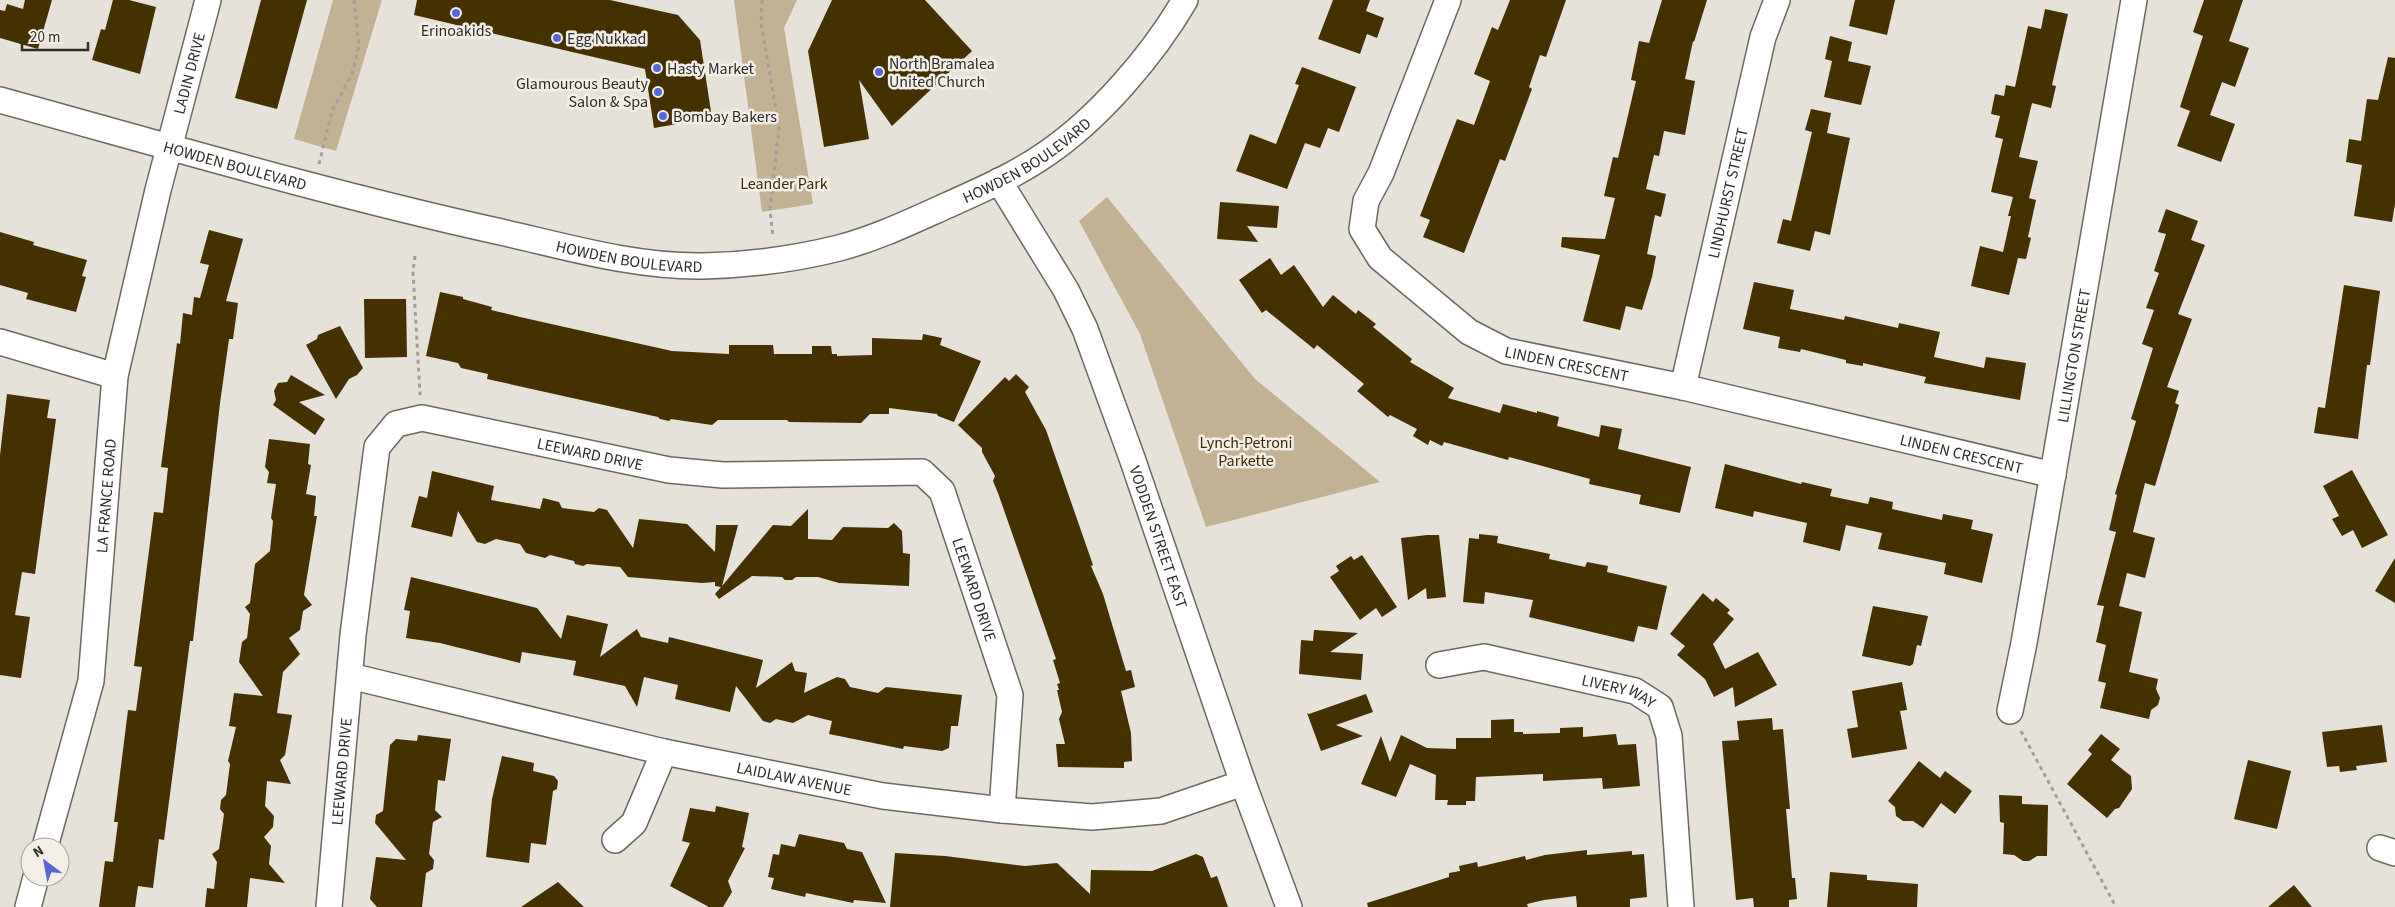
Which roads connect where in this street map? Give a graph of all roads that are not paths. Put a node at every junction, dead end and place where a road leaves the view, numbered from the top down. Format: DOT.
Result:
graph roads {
  1 [pos="208,0"];
  2 [pos="1185,0"];
  3 [pos="1448,0"];
  4 [pos="1777,0"];
  5 [pos="2134,0"];
  6 [pos="0,100"];
  7 [pos="170,146"];
  8 [pos="999,181"];
  9 [pos="0,342"];
  10 [pos="115,376"];
  11 [pos="1683,387"];
  12 [pos="2053,475"];
  13 [pos="1439,665"];
  14 [pos="350,676"];
  15 [pos="2010,710"];
  16 [pos="664,752"];
  17 [pos="1243,783"];
  18 [pos="1002,810"];
  19 [pos="48,837"];
  20 [pos="615,840"];
  21 [pos="33,887"];
  22 [pos="28,907"];
  23 [pos="329,907"];
  24 [pos="1289,907"];
  25 [pos="1681,907"];
  1 -- 7 [label="street, LADIN DRIVE"];
  2 -- 8 [label="street, HOWDEN BOULEVARD"];
  3 -- 11 [label="street, LINDEN CRESCENT"];
  4 -- 11 [label="street, LINDHURST STREET"];
  5 -- 12 [label="street, LILLINGTON STREET"];
  6 -- 7 [label="street, HOWDEN BOULEVARD"];
  7 -- 8 [label="street, HOWDEN BOULEVARD"];
  7 -- 10 [label="street, LA FRANCE ROAD"];
  8 -- 17 [label="street, VODDEN STREET EAST"];
  9 -- 10 [label="street"];
  10 -- 19 [label="street, LA FRANCE ROAD"];
  11 -- 12 [label="street, LINDEN CRESCENT"];
  12 -- 15 [label="street, LILLINGTON STREET"];
  13 -- 25 [label="street, LIVERY WAY"];
  14 -- 16 [label="street, LAIDLAW AVENUE"];
  14 -- 18 [label="street, LEEWARD DRIVE"];
  14 -- 23 [label="street, LEEWARD DRIVE"];
  16 -- 18 [label="street, LAIDLAW AVENUE"];
  16 -- 20 [label="street"];
  17 -- 18 [label="street, LAIDLAW AVENUE"];
  17 -- 24 [label="street, VODDEN STREET EAST"];
  21 -- 22 [label="street"];
}
